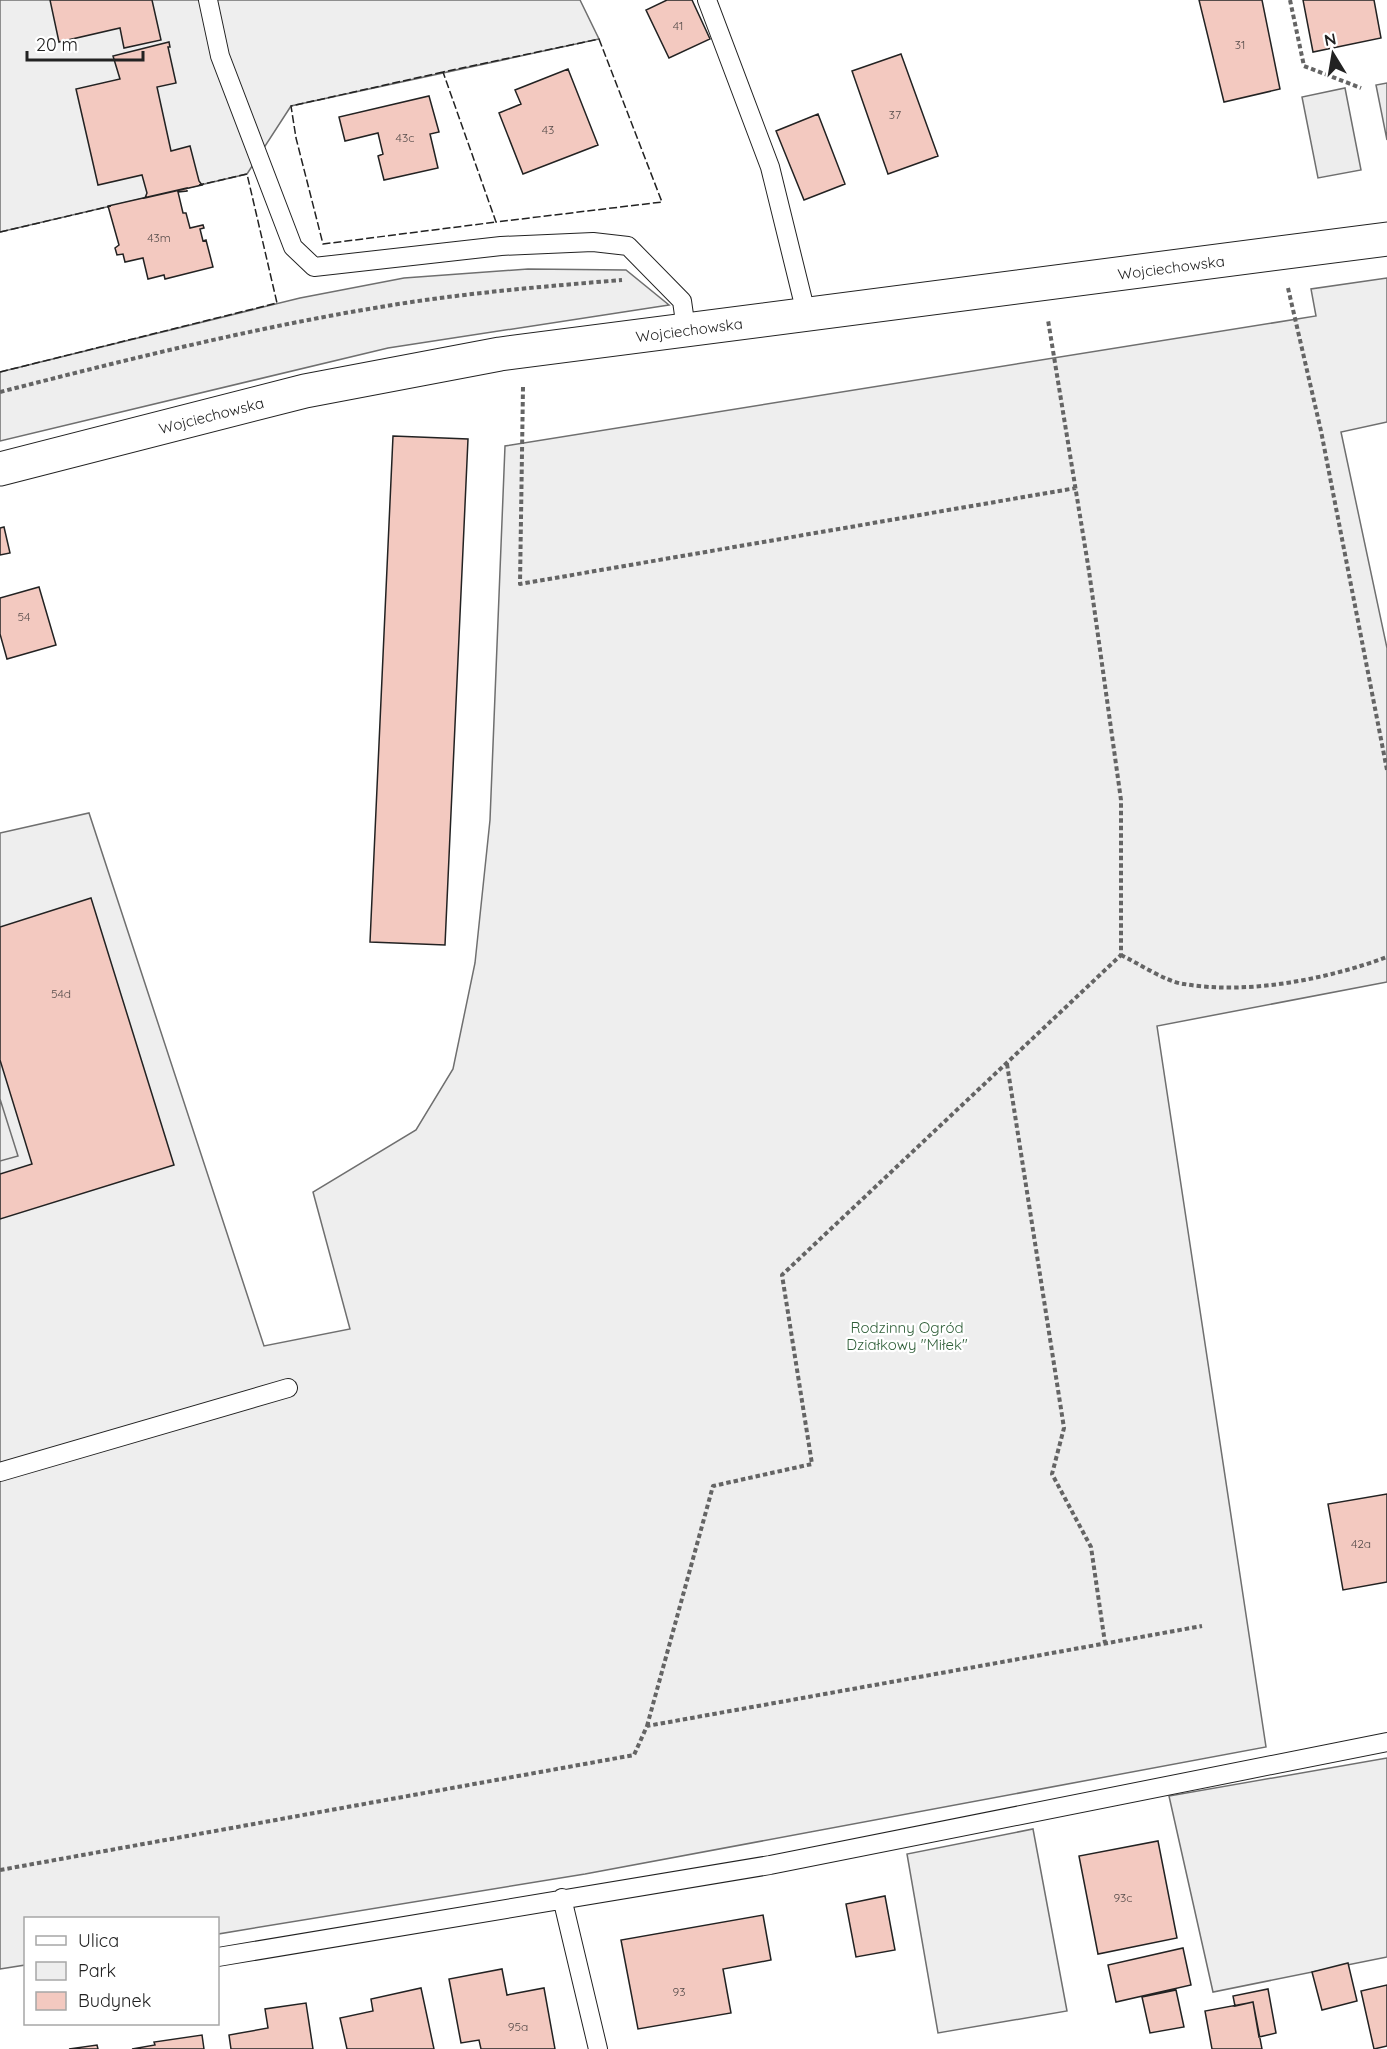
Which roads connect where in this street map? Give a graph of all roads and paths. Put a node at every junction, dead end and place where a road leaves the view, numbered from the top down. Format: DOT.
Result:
graph roads {
  1 [pos="208,0"];
  2 [pos="706,0"];
  3 [pos="1290,0"];
  4 [pos="1361,88"];
  5 [pos="1387,239"];
  6 [pos="1286,278"];
  7 [pos="1047,312"];
  8 [pos="806,313"];
  9 [pos="686,329"];
  10 [pos="523,381"];
  11 [pos="0,469"];
  12 [pos="1076,488"];
  13 [pos="1387,770"];
  14 [pos="1121,955"];
  15 [pos="1387,957"];
  16 [pos="1006,1064"];
  17 [pos="288,1388"];
  18 [pos="0,1472"];
  19 [pos="1202,1626"];
  20 [pos="1105,1643"];
  21 [pos="647,1726"];
  22 [pos="1387,1742"];
  23 [pos="0,1870"];
  24 [pos="562,1898"];
  25 [pos="219,1957"];
  26 [pos="598,2049"];
  1 -- 9 [label="lane"];
  2 -- 8 [label="lane"];
  3 -- 4 [label="path"];
  5 -- 8 [label="street, Wojciechowska"];
  6 -- 13 [label="path"];
  7 -- 12 [label="path"];
  8 -- 9 [label="street, Wojciechowska"];
  9 -- 11 [label="street, Wojciechowska"];
  10 -- 12 [label="path"];
  12 -- 14 [label="path"];
  14 -- 15 [label="path"];
  14 -- 16 [label="path"];
  16 -- 20 [label="path"];
  16 -- 21 [label="path"];
  17 -- 18 [label="lane"];
  19 -- 20 [label="path"];
  20 -- 21 [label="path"];
  21 -- 23 [label="path"];
  22 -- 24 [label="lane"];
  24 -- 25 [label="lane"];
  24 -- 26 [label="lane"];
}
